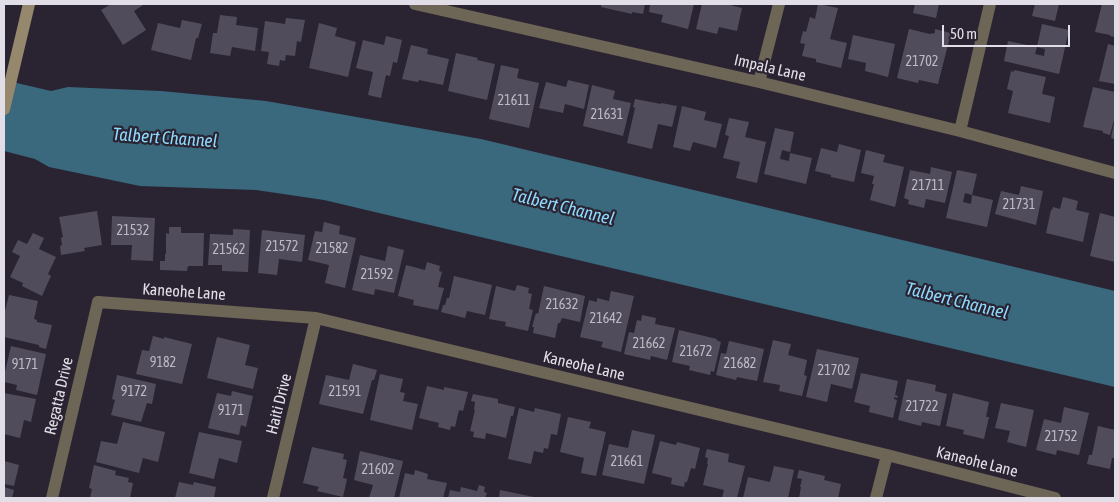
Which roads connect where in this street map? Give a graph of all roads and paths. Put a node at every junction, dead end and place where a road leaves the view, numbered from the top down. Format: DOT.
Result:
graph roads {
  1 [pos="29,4"];
  2 [pos="414,4"];
  3 [pos="778,4"];
  4 [pos="990,4"];
  5 [pos="759,82"];
  6 [pos="4,109"];
  7 [pos="960,131"];
  8 [pos="1115,172"];
  9 [pos="98,302"];
  10 [pos="316,318"];
  11 [pos="886,455"];
  12 [pos="52,498"];
  13 [pos="273,498"];
  14 [pos="876,498"];
  15 [pos="1055,498"];
  1 -- 6 [label="main road"];
  2 -- 5 [label="street, Impala Lane"];
  3 -- 5 [label="street"];
  4 -- 7 [label="street"];
  5 -- 7 [label="street, Impala Lane"];
  7 -- 8 [label="street, Impala Lane"];
  9 -- 10 [label="street, Kaneohe Lane"];
  9 -- 12 [label="street, Regatta Drive"];
  10 -- 11 [label="street, Kaneohe Lane"];
  10 -- 13 [label="street, Haiti Drive"];
  11 -- 14 [label="street"];
  11 -- 15 [label="street, Kaneohe Lane"];
}
